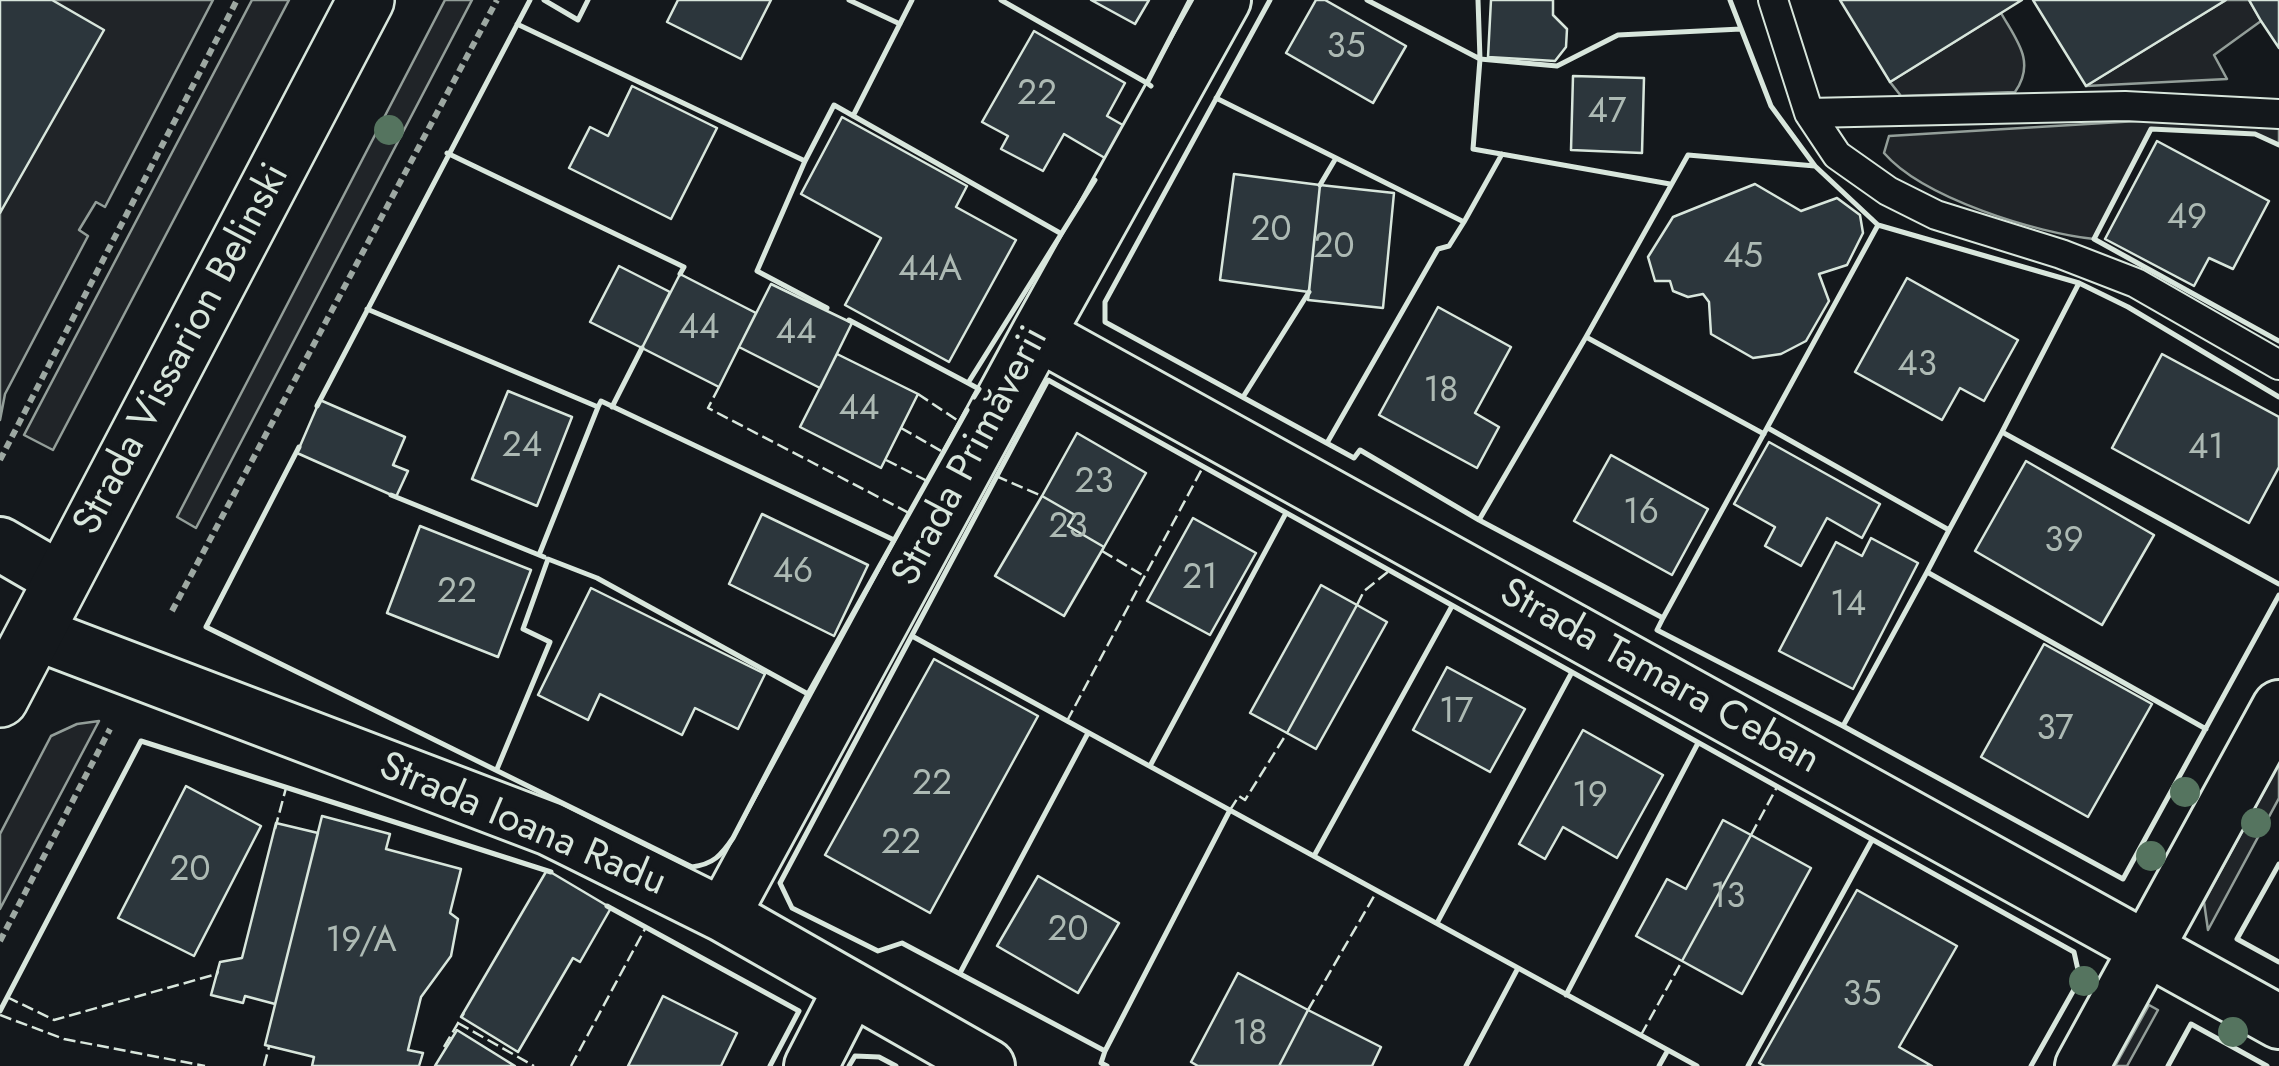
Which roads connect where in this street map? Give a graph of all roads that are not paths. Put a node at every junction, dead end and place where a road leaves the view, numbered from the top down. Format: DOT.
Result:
graph roads {
  1 [pos="366,0"];
  2 [pos="1224,0"];
  3 [pos="1773,0"];
  4 [pos="1809,113"];
  5 [pos="2279,114"];
  6 [pos="1038,334"];
  7 [pos="2279,366"];
  8 [pos="0,544"];
  9 [pos="62,580"];
  10 [pos="34,634"];
  11 [pos="0,700"];
  12 [pos="2279,708"];
  13 [pos="723,916"];
  14 [pos="2147,949"];
  15 [pos="852,988"];
  16 [pos="2279,1022"];
  17 [pos="811,1066"];
  18 [pos="988,1066"];
  19 [pos="2082,1066"];
  1 -- 9 [label="main road, Strada Vissarion Belinski"];
  2 -- 6 [label="street, Strada Primăverii"];
  3 -- 4 [label="lane"];
  4 -- 5 [label="lane"];
  4 -- 7 [label="lane"];
  6 -- 13 [label="street, Strada Primăverii"];
  6 -- 14 [label="street, Strada Tamara Ceban"];
  8 -- 9 [label="street"];
  9 -- 10 [label="main road, Strada Vissarion Belinski"];
  10 -- 11 [label="main road, Strada Vissarion Belinski"];
  10 -- 13 [label="street, Strada Ioana Radu"];
  12 -- 14 [label="street"];
  13 -- 15 [label="street, Strada Ioana Radu"];
  14 -- 16 [label="street, Strada Tamara Ceban"];
  14 -- 19 [label="street"];
  15 -- 17 [label="street"];
  15 -- 18 [label="street, Strada Ioana Radu"];
}
